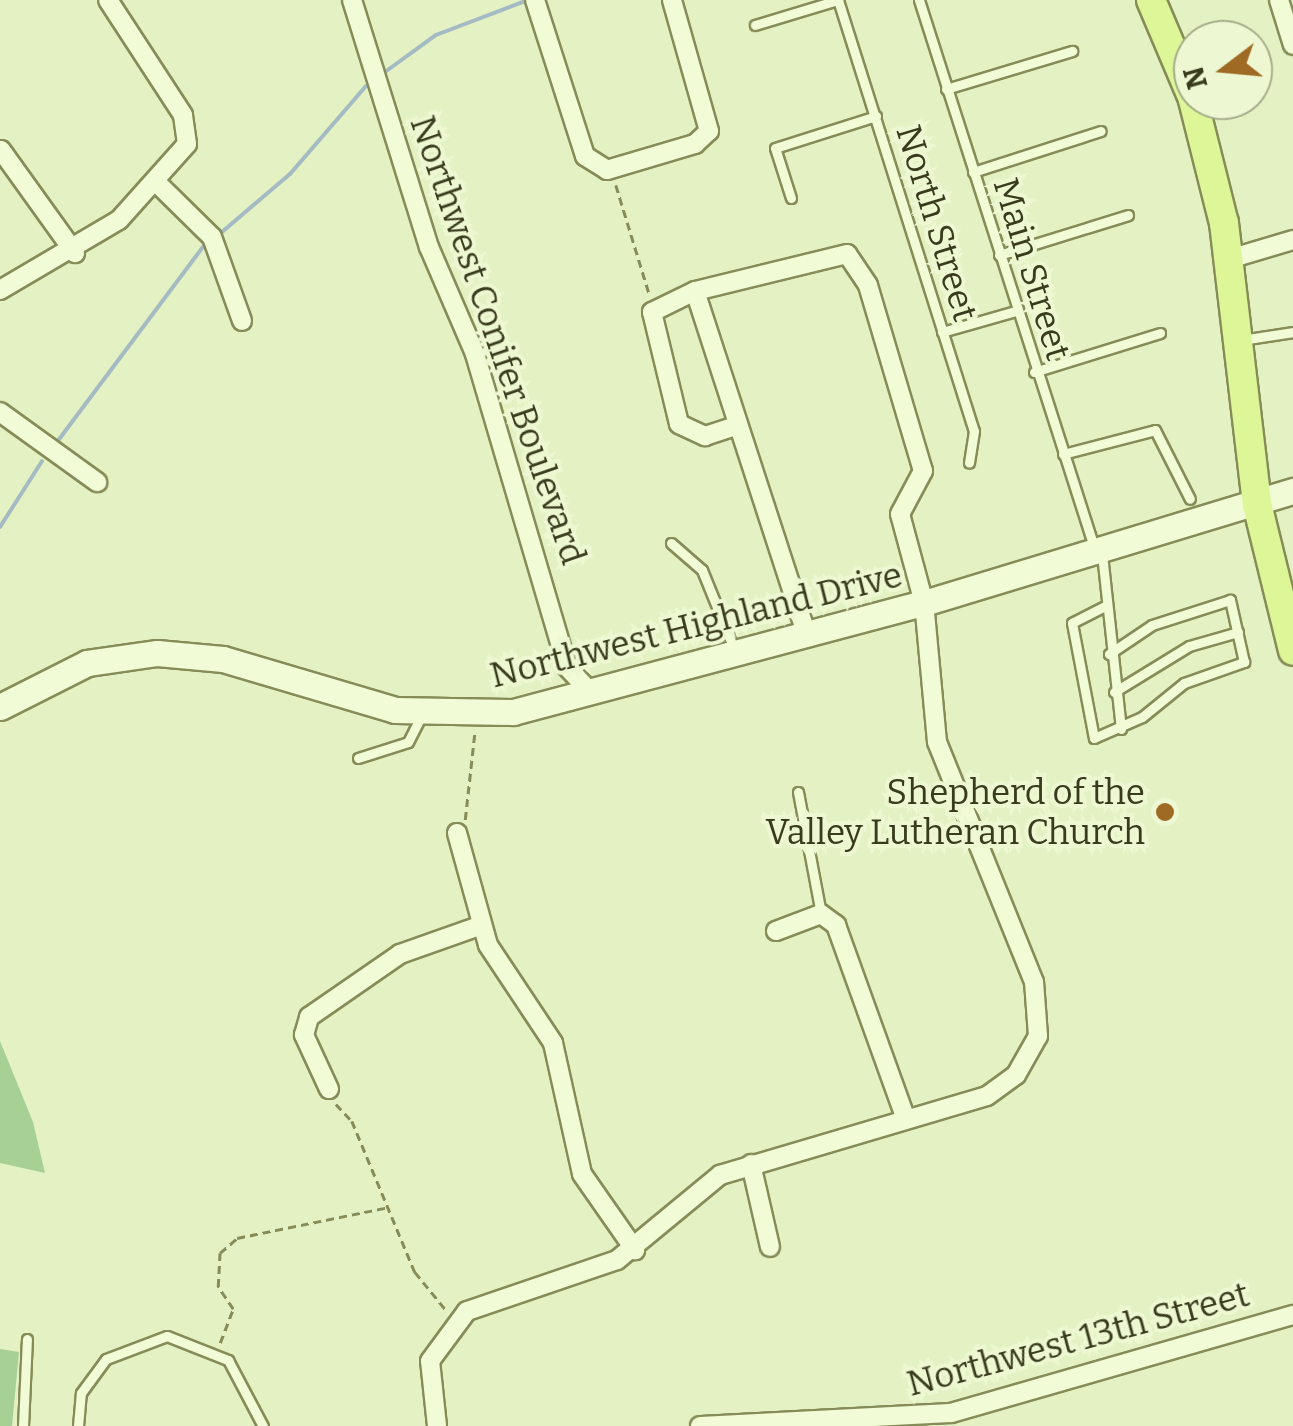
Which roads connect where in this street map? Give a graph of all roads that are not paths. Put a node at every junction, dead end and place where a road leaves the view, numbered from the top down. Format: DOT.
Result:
graph roads {
  1 [pos="108,0"];
  2 [pos="352,0"];
  3 [pos="535,0"];
  4 [pos="672,0"];
  5 [pos="838,0"];
  6 [pos="920,0"];
  7 [pos="1152,0"];
  8 [pos="1279,0"];
  9 [pos="755,24"];
  10 [pos="1293,45"];
  11 [pos="1072,51"];
  12 [pos="1173,51"];
  13 [pos="946,89"];
  14 [pos="876,116"];
  15 [pos="1197,120"];
  16 [pos="1101,131"];
  17 [pos="1,150"];
  18 [pos="973,172"];
  19 [pos="157,183"];
  20 [pos="791,198"];
  21 [pos="1128,215"];
  22 [pos="1293,240"];
  23 [pos="74,252"];
  24 [pos="999,255"];
  25 [pos="1228,259"];
  26 [pos="0,290"];
  27 [pos="695,291"];
  28 [pos="1015,311"];
  29 [pos="242,321"];
  30 [pos="942,332"];
  31 [pos="1293,332"];
  32 [pos="1160,333"];
  33 [pos="1235,341"];
  34 [pos="1034,372"];
  35 [pos="0,412"];
  36 [pos="736,426"];
  37 [pos="1064,454"];
  38 [pos="969,463"];
  39 [pos="97,482"];
  40 [pos="1293,491"];
  41 [pos="1190,499"];
  42 [pos="1256,504"];
  43 [pos="671,543"];
  44 [pos="1099,552"];
  45 [pos="924,603"];
  46 [pos="1105,606"];
  47 [pos="1287,606"];
  48 [pos="806,632"];
  49 [pos="1238,632"];
  50 [pos="735,652"];
  51 [pos="1293,652"];
  52 [pos="1109,654"];
  53 [pos="1114,692"];
  54 [pos="592,694"];
  55 [pos="0,706"];
  56 [pos="422,713"];
  57 [pos="1121,729"];
  58 [pos="358,758"];
  59 [pos="798,792"];
  60 [pos="456,834"];
  61 [pos="821,914"];
  62 [pos="480,926"];
  63 [pos="776,930"];
  64 [pos="329,1088"];
  65 [pos="906,1120"];
  66 [pos="750,1164"];
  67 [pos="770,1247"];
  68 [pos="635,1250"];
  69 [pos="1293,1315"];
  70 [pos="27,1339"];
  71 [pos="22,1426"];
  72 [pos="78,1426"];
  73 [pos="263,1426"];
  74 [pos="436,1426"];
  75 [pos="700,1426"];
  1 -- 19 [label="street"];
  2 -- 54 [label="street, Northwest Conifer Boulevard"];
  3 -- 4 [label="street"];
  5 -- 9 [label="lane, North Street"];
  5 -- 14 [label="lane, North Street"];
  6 -- 13 [label="lane, Main Street"];
  7 -- 12 [label="main road"];
  8 -- 10 [label="street"];
  11 -- 13 [label="lane"];
  13 -- 18 [label="lane, Main Street"];
  14 -- 20 [label="lane"];
  14 -- 30 [label="lane, North Street"];
  15 -- 25 [label="main road"];
  16 -- 18 [label="lane"];
  17 -- 23 [label="street"];
  18 -- 24 [label="lane, Main Street"];
  19 -- 23 [label="street"];
  19 -- 29 [label="street"];
  21 -- 24 [label="lane"];
  22 -- 25 [label="street"];
  23 -- 26 [label="street"];
  24 -- 28 [label="lane, Main Street"];
  25 -- 33 [label="main road"];
  27 -- 36 [label="street"];
  27 -- 36 [label="street"];
  27 -- 45 [label="street"];
  28 -- 30 [label="lane"];
  28 -- 34 [label="lane, Main Street"];
  30 -- 38 [label="lane, North Street"];
  31 -- 33 [label="lane"];
  32 -- 34 [label="lane"];
  33 -- 42 [label="main road"];
  34 -- 37 [label="lane, Main Street"];
  35 -- 39 [label="street"];
  36 -- 48 [label="street"];
  37 -- 41 [label="lane"];
  37 -- 44 [label="lane, Main Street"];
  40 -- 42 [label="main road, Northwest Highland Drive"];
  42 -- 44 [label="main road, Northwest Highland Drive"];
  42 -- 47 [label="main road"];
  43 -- 50 [label="lane"];
  44 -- 45 [label="main road, Northwest Highland Drive"];
  44 -- 46 [label="lane, Main Street"];
  45 -- 48 [label="main road, Northwest Highland Drive"];
  45 -- 65 [label="street"];
  46 -- 52 [label="lane, Main Street"];
  46 -- 57 [label="lane"];
  47 -- 51 [label="main road"];
  48 -- 50 [label="main road, Northwest Highland Drive"];
  49 -- 52 [label="lane"];
  49 -- 53 [label="lane"];
  49 -- 57 [label="lane"];
  50 -- 54 [label="main road, Northwest Highland Drive"];
  52 -- 53 [label="lane, Main Street"];
  53 -- 57 [label="lane, Main Street"];
  54 -- 56 [label="main road, Northwest Highland Drive"];
  55 -- 56 [label="main road, Northwest Highland Drive"];
  56 -- 58 [label="lane"];
  59 -- 61 [label="lane"];
  60 -- 62 [label="street"];
  61 -- 63 [label="street"];
  61 -- 65 [label="street"];
  62 -- 64 [label="street"];
  62 -- 68 [label="street"];
  65 -- 66 [label="street"];
  66 -- 67 [label="street"];
  66 -- 68 [label="street"];
  68 -- 74 [label="street"];
  69 -- 75 [label="street, Northwest 13th Street"];
  70 -- 71 [label="lane"];
  72 -- 73 [label="lane"];
}
